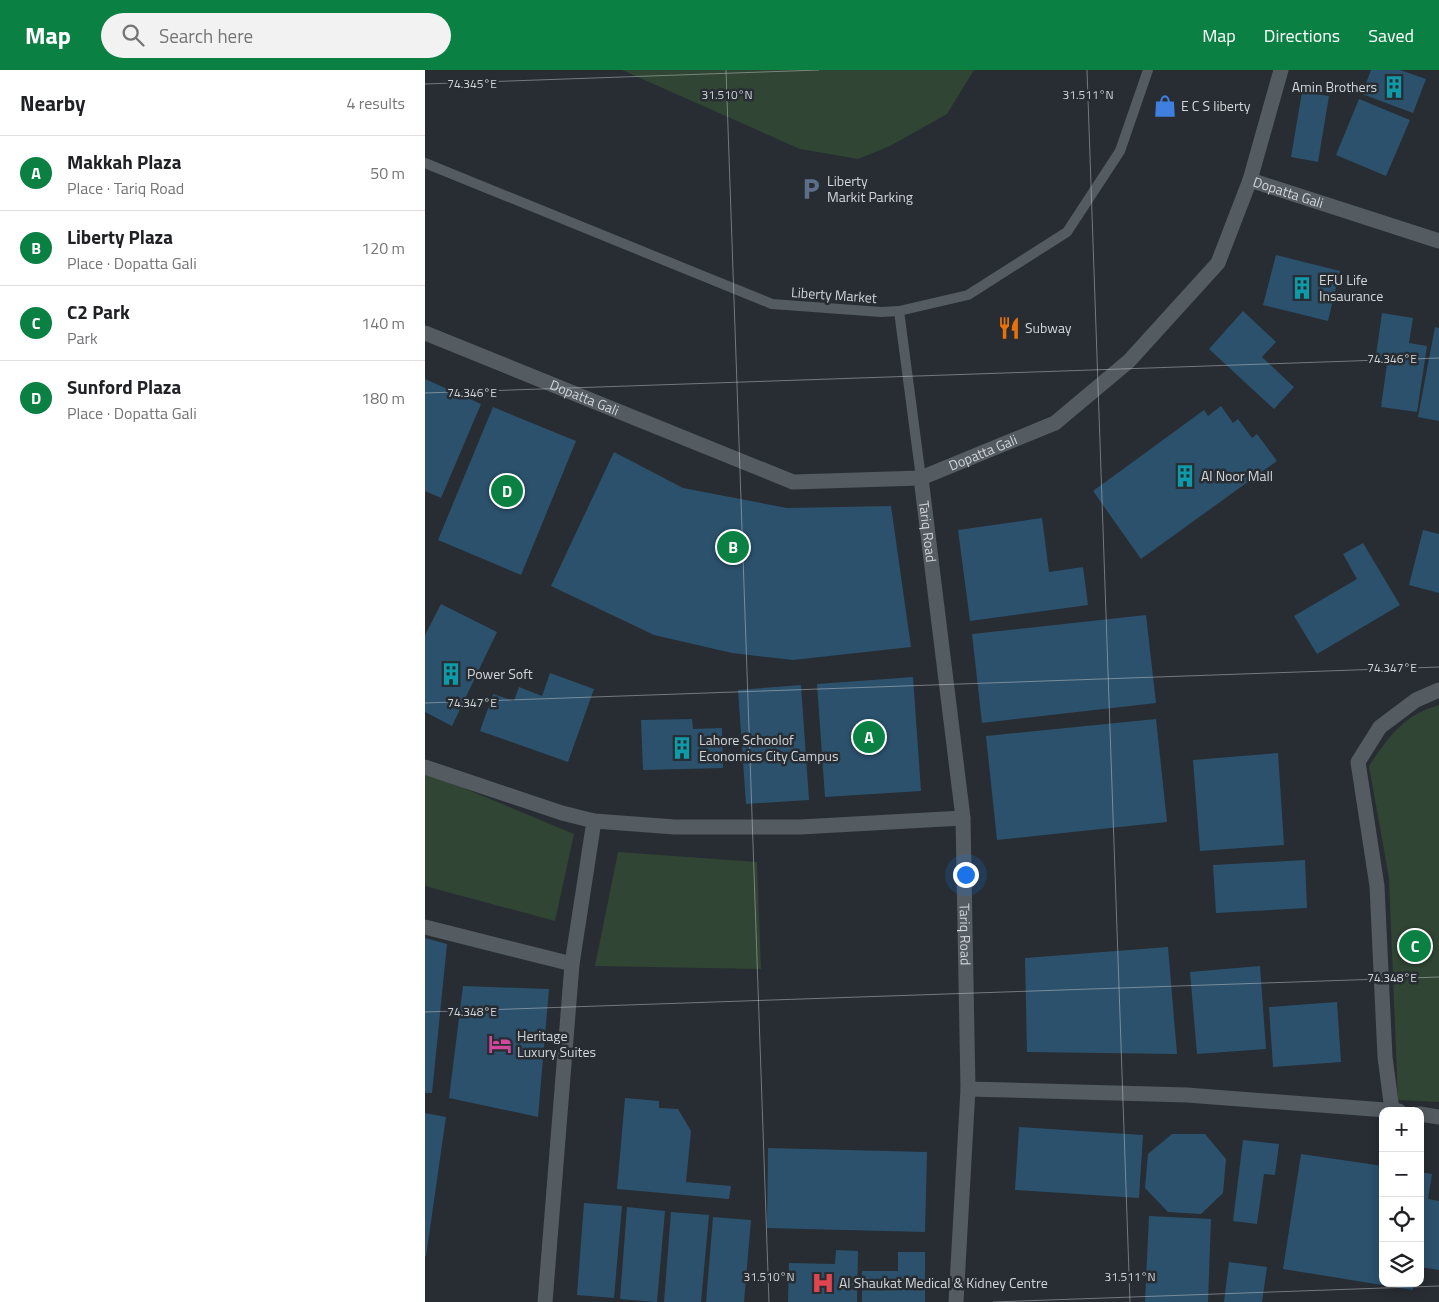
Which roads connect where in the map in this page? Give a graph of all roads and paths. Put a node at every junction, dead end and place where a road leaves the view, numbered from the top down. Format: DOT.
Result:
graph roads {
  1 [pos="1148,70"];
  2 [pos="1281,70"];
  3 [pos="425,163"];
  4 [pos="1249,180"];
  5 [pos="1439,241"];
  6 [pos="899,311"];
  7 [pos="425,333"];
  8 [pos="921,478"];
  9 [pos="1439,690"];
  10 [pos="425,768"];
  11 [pos="963,818"];
  12 [pos="594,821"];
  13 [pos="425,926"];
  14 [pos="572,964"];
  15 [pos="968,1089"];
  16 [pos="1395,1107"];
  17 [pos="1379,1109"];
  18 [pos="1424,1114"];
  19 [pos="1439,1116"];
  20 [pos="545,1302"];
  21 [pos="956,1302"];
  1 -- 6 [label="lane, Liberty Market"];
  2 -- 4 [label="street"];
  3 -- 6 [label="lane, Liberty Market"];
  4 -- 5 [label="street, Dopatta Gali"];
  4 -- 8 [label="street, Dopatta Gali"];
  6 -- 8 [label="lane"];
  7 -- 8 [label="street, Dopatta Gali"];
  8 -- 11 [label="street, Tariq Road"];
  9 -- 16 [label="street"];
  10 -- 12 [label="street"];
  11 -- 12 [label="street"];
  11 -- 15 [label="street, Tariq Road"];
  12 -- 14 [label="street"];
  13 -- 14 [label="street"];
  14 -- 20 [label="street"];
  15 -- 17 [label="street"];
  15 -- 21 [label="street, Tariq Road"];
  18 -- 19 [label="street"];
}
